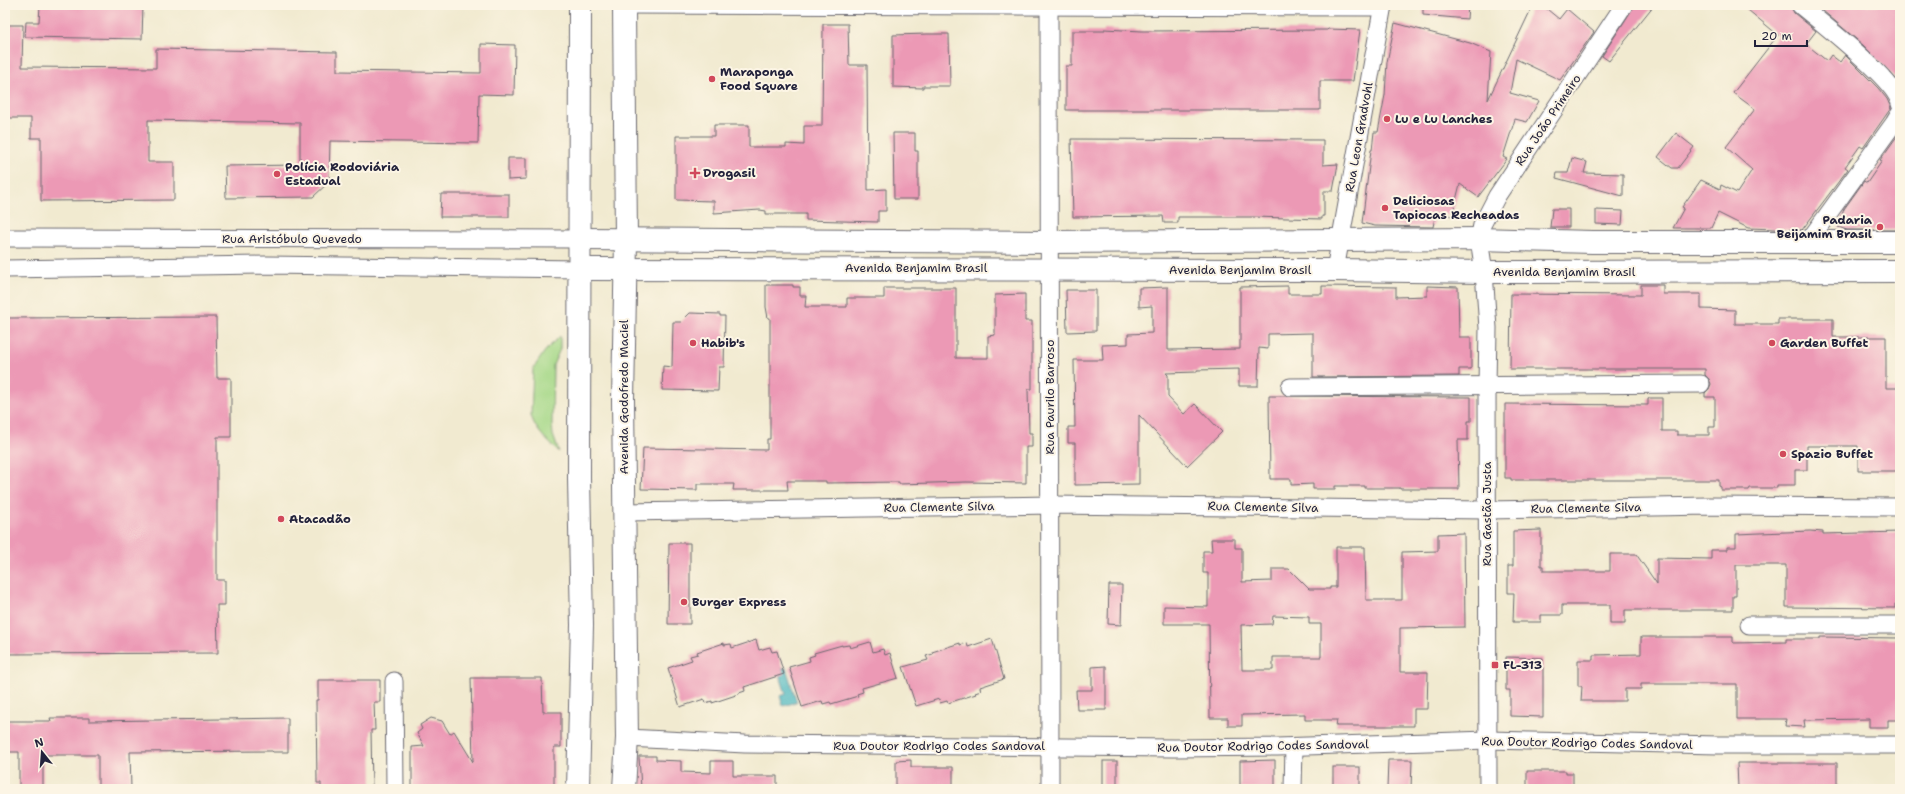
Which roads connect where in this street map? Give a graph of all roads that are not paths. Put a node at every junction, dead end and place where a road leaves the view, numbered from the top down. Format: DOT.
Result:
graph roads {
  1 [pos="580,5"];
  2 [pos="624,5"];
  3 [pos="1624,5"];
  4 [pos="1800,5"];
  5 [pos="1049,6"];
  6 [pos="1383,6"];
  7 [pos="1900,104"];
  8 [pos="1897,118"];
  9 [pos="5,238"];
  10 [pos="580,239"];
  11 [pos="626,239"];
  12 [pos="1479,239"];
  13 [pos="1340,241"];
  14 [pos="1048,242"];
  15 [pos="1900,242"];
  16 [pos="1806,243"];
  17 [pos="579,268"];
  18 [pos="625,268"];
  19 [pos="5,269"];
  20 [pos="1049,269"];
  21 [pos="1335,270"];
  22 [pos="1900,271"];
  23 [pos="1484,272"];
  24 [pos="1701,384"];
  25 [pos="1487,386"];
  26 [pos="1290,387"];
  27 [pos="1050,505"];
  28 [pos="1900,507"];
  29 [pos="1487,510"];
  30 [pos="625,512"];
  31 [pos="1749,625"];
  32 [pos="1900,625"];
  33 [pos="394,681"];
  34 [pos="627,738"];
  35 [pos="1488,740"];
  36 [pos="1900,745"];
  37 [pos="1050,746"];
  38 [pos="1294,747"];
  39 [pos="396,789"];
  40 [pos="578,789"];
  41 [pos="624,789"];
  42 [pos="1050,789"];
  43 [pos="1293,789"];
  44 [pos="1488,789"];
  1 -- 10 [label="main road"];
  2 -- 5 [label="street"];
  2 -- 11 [label="main road, Avenida Godofredo Maciel"];
  3 -- 12 [label="street, Rua João Primeiro"];
  4 -- 7 [label="street"];
  5 -- 6 [label="street"];
  5 -- 14 [label="street, Rua Paurilo Barroso"];
  6 -- 13 [label="street, Rua Leon Gradvohl"];
  8 -- 16 [label="street"];
  9 -- 10 [label="street, Rua Aristóbulo Quevedo"];
  10 -- 11 [label="main road"];
  10 -- 17 [label="main road"];
  11 -- 14 [label="main road"];
  11 -- 18 [label="main road, Avenida Godofredo Maciel"];
  12 -- 13 [label="main road"];
  12 -- 16 [label="main road"];
  12 -- 23 [label="street, Rua Gastão Justa"];
  13 -- 14 [label="main road"];
  13 -- 21 [label="street, Rua Leon Gradvohl"];
  14 -- 20 [label="street, Rua Paurilo Barroso"];
  15 -- 16 [label="main road"];
  17 -- 18 [label="main road, Avenida Benjamim Brasil"];
  17 -- 19 [label="street"];
  17 -- 40 [label="main road"];
  18 -- 20 [label="main road, Avenida Benjamim Brasil"];
  18 -- 30 [label="main road, Avenida Godofredo Maciel"];
  20 -- 21 [label="main road, Avenida Benjamim Brasil"];
  20 -- 27 [label="street, Rua Paurilo Barroso"];
  21 -- 23 [label="main road, Avenida Benjamim Brasil"];
  22 -- 23 [label="main road, Avenida Benjamim Brasil"];
  23 -- 25 [label="street, Rua Gastão Justa"];
  24 -- 25 [label="street"];
  25 -- 26 [label="street"];
  25 -- 29 [label="street, Rua Gastão Justa"];
  27 -- 29 [label="street, Rua Clemente Silva"];
  27 -- 30 [label="street, Rua Clemente Silva"];
  27 -- 37 [label="street, Rua Paurilo Barroso"];
  28 -- 29 [label="street, Rua Clemente Silva"];
  29 -- 35 [label="street, Rua Gastão Justa"];
  30 -- 34 [label="main road, Avenida Godofredo Maciel"];
  31 -- 32 [label="street"];
  33 -- 39 [label="street"];
  34 -- 37 [label="street, Rua Doutor Rodrigo Codes Sandoval"];
  34 -- 41 [label="main road, Avenida Godofredo Maciel"];
  35 -- 36 [label="street, Rua Doutor Rodrigo Codes Sandoval"];
  35 -- 38 [label="street, Rua Doutor Rodrigo Codes Sandoval"];
  35 -- 44 [label="street, Rua Gastão Justa"];
  37 -- 38 [label="street, Rua Doutor Rodrigo Codes Sandoval"];
  37 -- 42 [label="street, Rua Paurilo Barroso"];
  38 -- 43 [label="street"];
}
